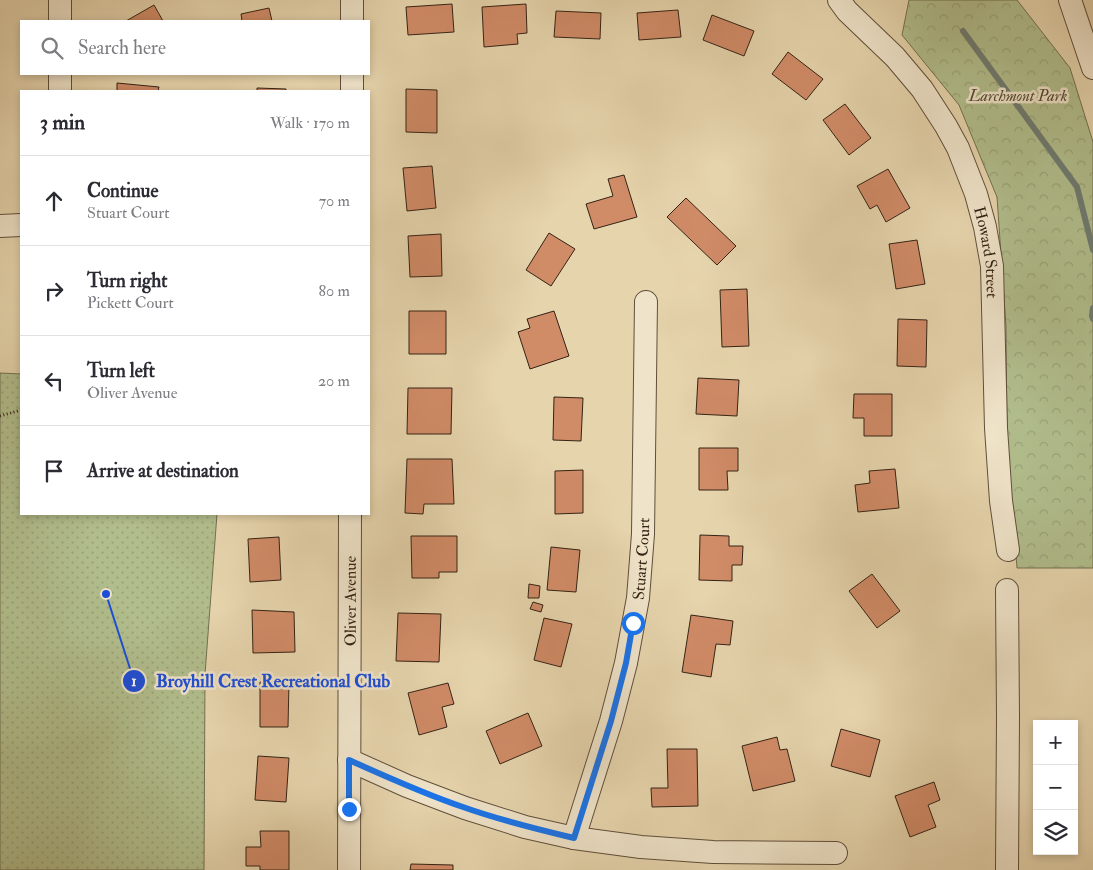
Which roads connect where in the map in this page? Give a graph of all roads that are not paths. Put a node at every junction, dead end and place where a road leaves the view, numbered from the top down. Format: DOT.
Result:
graph roads {
  1 [pos="60,0"];
  2 [pos="352,0"];
  3 [pos="839,0"];
  4 [pos="1070,0"];
  5 [pos="60,20"];
  6 [pos="352,20"];
  7 [pos="1093,68"];
  8 [pos="60,75"];
  9 [pos="352,75"];
  10 [pos="60,90"];
  11 [pos="352,90"];
  12 [pos="20,225"];
  13 [pos="0,226"];
  14 [pos="646,302"];
  15 [pos="350,515"];
  16 [pos="1008,550"];
  17 [pos="1007,590"];
  18 [pos="349,760"];
  19 [pos="574,838"];
  20 [pos="836,853"];
  21 [pos="349,870"];
  22 [pos="1007,870"];
  1 -- 5 [label="street"];
  2 -- 6 [label="street"];
  3 -- 16 [label="street, Howard Street"];
  4 -- 7 [label="street"];
  8 -- 10 [label="street"];
  9 -- 11 [label="street"];
  12 -- 13 [label="street"];
  14 -- 19 [label="street, Stuart Court"];
  15 -- 18 [label="street, Oliver Avenue"];
  17 -- 22 [label="street"];
  18 -- 19 [label="street"];
  18 -- 21 [label="street, Oliver Avenue"];
  19 -- 20 [label="street"];
}
